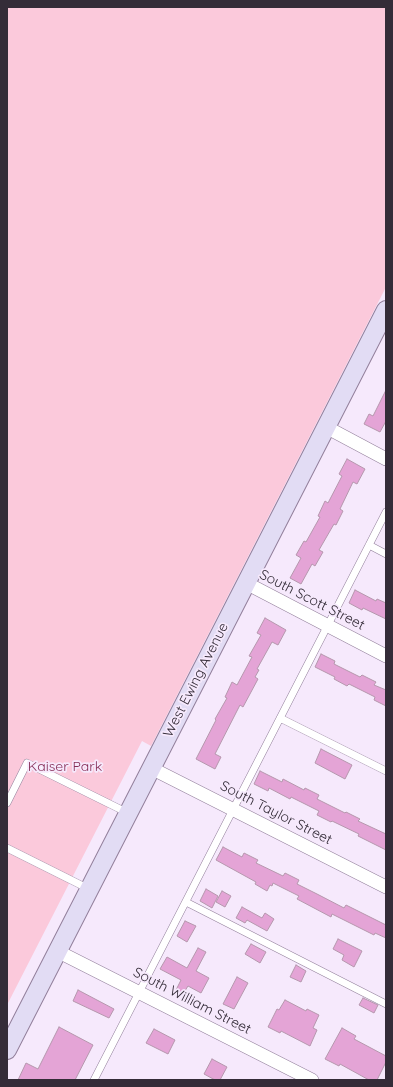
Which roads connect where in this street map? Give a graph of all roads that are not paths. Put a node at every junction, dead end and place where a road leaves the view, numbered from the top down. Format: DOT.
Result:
graph roads {
  1 [pos="386,310"];
  2 [pos="326,427"];
  3 [pos="386,458"];
  4 [pos="386,512"];
  5 [pos="369,545"];
  6 [pos="386,554"];
  7 [pos="246,583"];
  8 [pos="328,626"];
  9 [pos="386,656"];
  10 [pos="280,718"];
  11 [pos="151,768"];
  12 [pos="386,771"];
  13 [pos="7,803"];
  14 [pos="233,810"];
  15 [pos="128,814"];
  16 [pos="7,848"];
  17 [pos="386,887"];
  18 [pos="89,889"];
  19 [pos="186,902"];
  20 [pos="57,951"];
  21 [pos="139,992"];
  22 [pos="386,1004"];
  23 [pos="7,1050"];
  24 [pos="94,1080"];
  25 [pos="312,1080"];
  1 -- 2 [label="street, West Ewing Avenue"];
  2 -- 3 [label="street"];
  2 -- 7 [label="street, West Ewing Avenue"];
  4 -- 5 [label="lane"];
  5 -- 6 [label="lane"];
  5 -- 8 [label="lane"];
  7 -- 8 [label="street, South Scott Street"];
  7 -- 11 [label="street, West Ewing Avenue"];
  8 -- 9 [label="street, South Scott Street"];
  8 -- 10 [label="lane"];
  10 -- 12 [label="lane"];
  10 -- 14 [label="lane"];
  11 -- 14 [label="street, South Taylor Street"];
  11 -- 15 [label="street, West Ewing Avenue"];
  13 -- 15 [label="lane"];
  14 -- 17 [label="street, South Taylor Street"];
  14 -- 19 [label="lane"];
  15 -- 18 [label="street, West Ewing Avenue"];
  16 -- 18 [label="lane"];
  18 -- 20 [label="street, West Ewing Avenue"];
  19 -- 21 [label="lane"];
  19 -- 22 [label="lane"];
  20 -- 21 [label="street, South William Street"];
  20 -- 23 [label="street, West Ewing Avenue"];
  21 -- 24 [label="lane"];
  21 -- 25 [label="street, South William Street"];
}
